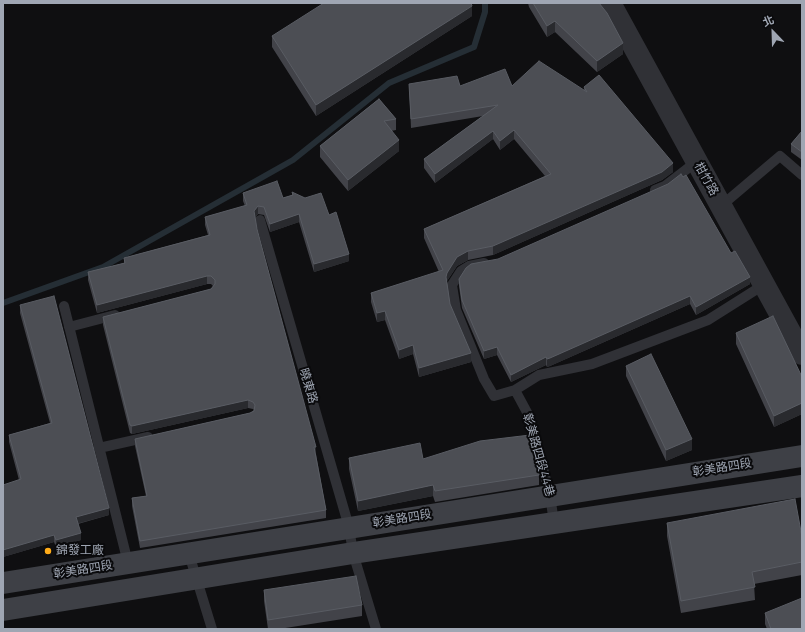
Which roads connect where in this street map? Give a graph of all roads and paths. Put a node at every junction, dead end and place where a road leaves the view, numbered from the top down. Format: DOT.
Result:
graph roads {
  1 [pos="610,3"];
  2 [pos="696,162"];
  3 [pos="802,175"];
  4 [pos="644,195"];
  5 [pos="721,206"];
  6 [pos="260,220"];
  7 [pos="495,261"];
  8 [pos="765,284"];
  9 [pos="64,306"];
  10 [pos="128,312"];
  11 [pos="69,327"];
  12 [pos="802,354"];
  13 [pos="515,390"];
  14 [pos="159,435"];
  15 [pos="99,448"];
  16 [pos="802,456"];
  17 [pos="802,486"];
  18 [pos="550,495"];
  19 [pos="554,523"];
  20 [pos="349,527"];
  21 [pos="353,553"];
  22 [pos="189,554"];
  23 [pos="128,563"];
  24 [pos="198,579"];
  25 [pos="3,583"];
  26 [pos="3,610"];
  27 [pos="212,629"];
  28 [pos="376,629"];
  1 -- 2 [label="street, 柑竹路"];
  2 -- 4 [label="lane"];
  2 -- 5 [label="street, 柑竹路"];
  3 -- 5 [label="lane"];
  5 -- 8 [label="street, 柑竹路"];
  6 -- 20 [label="lane, 曉東路"];
  7 -- 13 [label="lane"];
  8 -- 12 [label="street, 柑竹路"];
  8 -- 13 [label="lane"];
  9 -- 11 [label="lane"];
  10 -- 11 [label="lane"];
  11 -- 15 [label="lane"];
  13 -- 18 [label="lane, 彰美路四段44巷"];
  14 -- 15 [label="lane"];
  15 -- 23 [label="lane"];
  16 -- 18 [label="main road, 彰美路四段"];
  17 -- 19 [label="main road"];
  18 -- 19 [label="lane, 彰美路四段44巷"];
  18 -- 20 [label="main road, 彰美路四段"];
  19 -- 21 [label="main road"];
  20 -- 21 [label="lane, 曉東路"];
  20 -- 22 [label="main road, 彰美路四段"];
  21 -- 24 [label="main road"];
  21 -- 28 [label="lane, 曉東路"];
  22 -- 23 [label="main road, 彰美路四段"];
  22 -- 24 [label="lane"];
  23 -- 25 [label="main road, 彰美路四段"];
  24 -- 26 [label="main road"];
  24 -- 27 [label="lane"];
}
